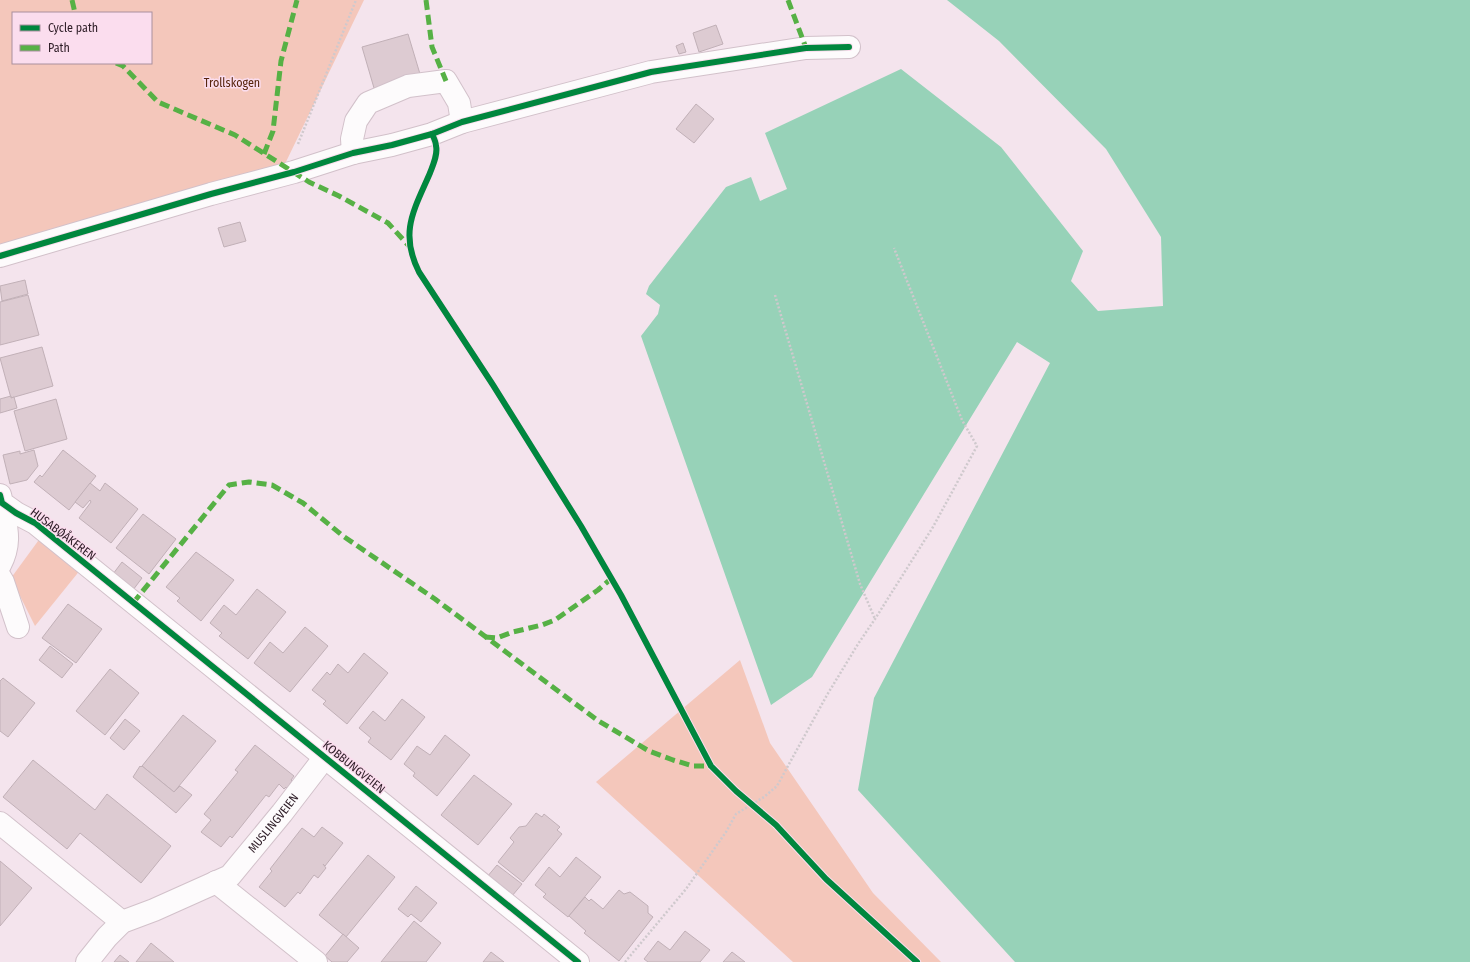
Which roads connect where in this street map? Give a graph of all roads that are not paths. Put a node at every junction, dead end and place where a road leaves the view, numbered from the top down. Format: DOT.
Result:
graph roads {
  1 [pos="849,47"];
  2 [pos="462,122"];
  3 [pos="353,153"];
  4 [pos="0,256"];
  5 [pos="1,499"];
  6 [pos="0,565"];
  7 [pos="0,577"];
  8 [pos="117,590"];
  9 [pos="18,627"];
  10 [pos="325,757"];
  11 [pos="0,823"];
  12 [pos="216,882"];
  13 [pos="122,922"];
  14 [pos="87,962"];
  15 [pos="316,962"];
  16 [pos="578,962"];
  1 -- 2 [label="street"];
  2 -- 3 [label="street"];
  2 -- 3 [label="street"];
  3 -- 4 [label="street"];
  5 -- 6 [label="street, HUSABØÅKEREN"];
  5 -- 8 [label="street, HUSABØÅKEREN"];
  7 -- 9 [label="street"];
  8 -- 10 [label="street, KOBBUNGVEIEN"];
  10 -- 12 [label="street, MUSLINGVEIEN"];
  10 -- 16 [label="street, KOBBUNGVEIEN"];
  11 -- 13 [label="street"];
  12 -- 13 [label="street, MUSLINGVEIEN"];
  12 -- 15 [label="street"];
  13 -- 14 [label="street, MUSLINGVEIEN"];
}
